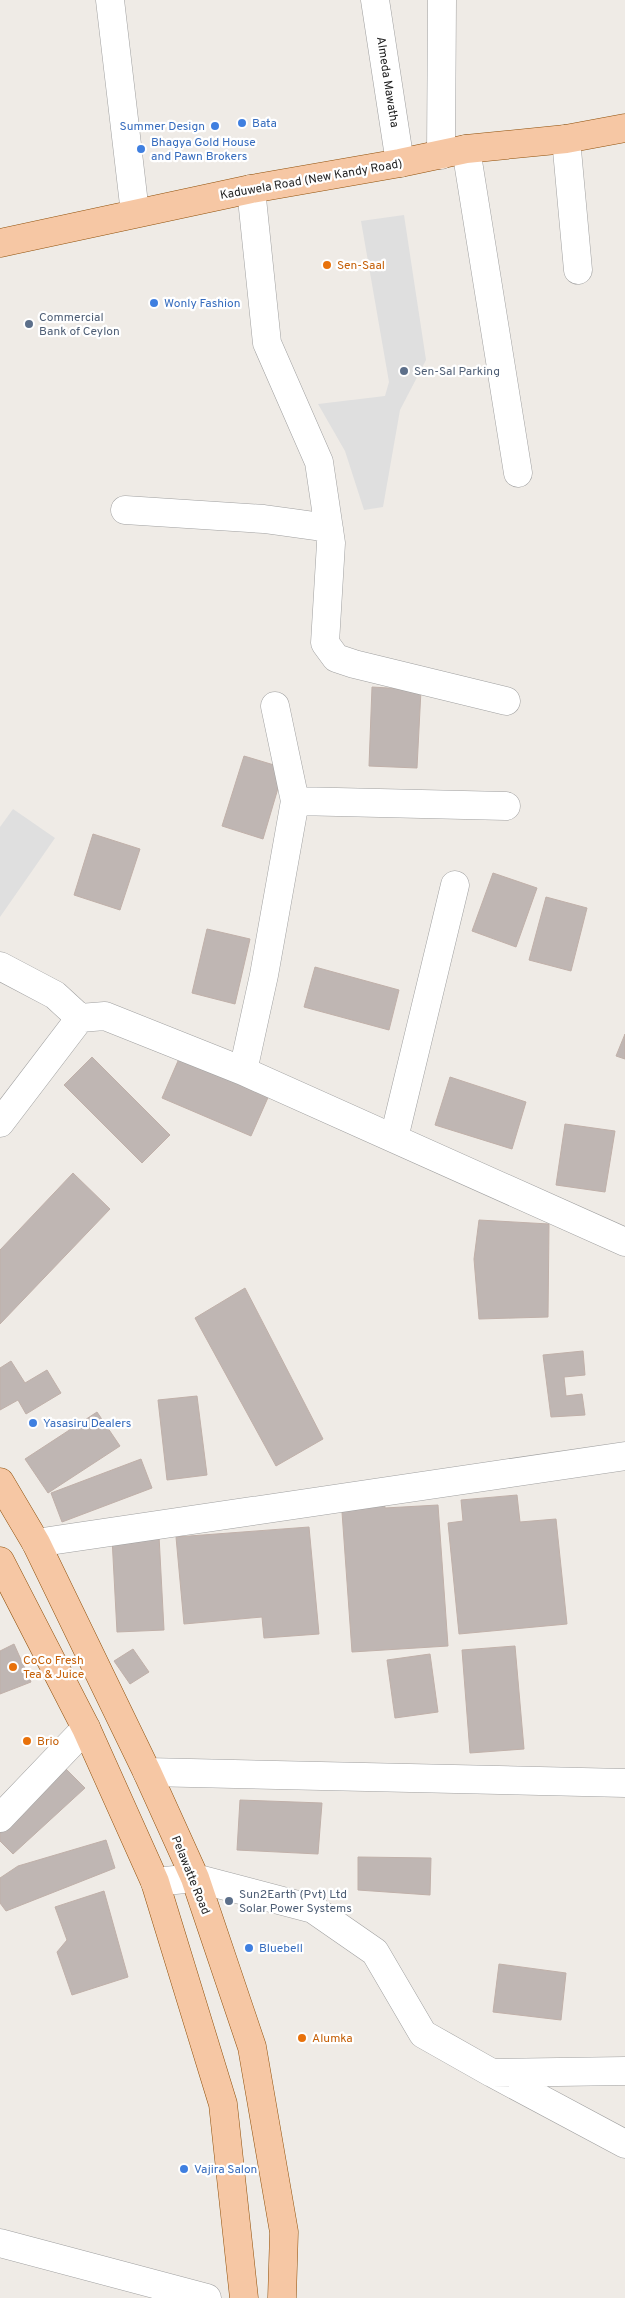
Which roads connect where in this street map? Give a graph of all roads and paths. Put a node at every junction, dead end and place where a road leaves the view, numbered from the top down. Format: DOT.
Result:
graph roads {
  1 [pos="110,0"];
  2 [pos="375,0"];
  3 [pos="442,0"];
  4 [pos="625,128"];
  5 [pos="566,139"];
  6 [pos="454,152"];
  7 [pos="400,163"];
  8 [pos="251,189"];
  9 [pos="135,213"];
  10 [pos="0,243"];
  11 [pos="578,270"];
  12 [pos="518,473"];
  13 [pos="125,510"];
  14 [pos="329,528"];
  15 [pos="506,701"];
  16 [pos="275,706"];
  17 [pos="295,801"];
  18 [pos="506,806"];
  19 [pos="455,885"];
  20 [pos="0,966"];
  21 [pos="80,1018"];
  22 [pos="243,1071"];
  23 [pos="0,1123"];
  24 [pos="394,1138"];
  25 [pos="625,1242"];
  26 [pos="625,1456"];
  27 [pos="0,1482"];
  28 [pos="36,1543"];
  29 [pos="0,1561"];
  30 [pos="86,1728"];
  31 [pos="147,1772"];
  32 [pos="625,1783"];
  33 [pos="0,1818"];
  34 [pos="195,1878"];
  35 [pos="155,1882"];
  36 [pos="625,2071"];
  37 [pos="492,2073"];
  38 [pos="625,2144"];
  39 [pos="0,2243"];
  40 [pos="207,2298"];
  41 [pos="244,2298"];
  42 [pos="282,2298"];
  1 -- 9 [label="street"];
  2 -- 7 [label="street, Almeda Mawatha"];
  3 -- 6 [label="street"];
  4 -- 5 [label="main road, Kaduwela Road (New Kandy Road)"];
  5 -- 6 [label="main road, Kaduwela Road (New Kandy Road)"];
  5 -- 11 [label="street"];
  6 -- 7 [label="main road, Kaduwela Road (New Kandy Road)"];
  6 -- 12 [label="street"];
  7 -- 8 [label="main road, Kaduwela Road (New Kandy Road)"];
  8 -- 9 [label="main road, Kaduwela Road (New Kandy Road)"];
  8 -- 14 [label="street"];
  9 -- 10 [label="main road, Kaduwela Road (New Kandy Road)"];
  13 -- 14 [label="street"];
  14 -- 15 [label="street"];
  16 -- 17 [label="street"];
  17 -- 18 [label="street"];
  17 -- 22 [label="street"];
  19 -- 24 [label="street"];
  20 -- 21 [label="street"];
  21 -- 22 [label="street"];
  21 -- 23 [label="street"];
  22 -- 24 [label="street"];
  24 -- 25 [label="street"];
  26 -- 28 [label="street"];
  27 -- 28 [label="main road, Pelawatte Road"];
  28 -- 31 [label="main road, Pelawatte Road"];
  29 -- 30 [label="main road"];
  30 -- 33 [label="street"];
  30 -- 35 [label="main road"];
  31 -- 32 [label="street"];
  31 -- 34 [label="main road, Pelawatte Road"];
  34 -- 35 [label="street"];
  34 -- 37 [label="street"];
  34 -- 42 [label="main road, Pelawatte Road"];
  35 -- 41 [label="main road"];
  36 -- 37 [label="street"];
  37 -- 38 [label="street"];
  39 -- 40 [label="street"];
}
